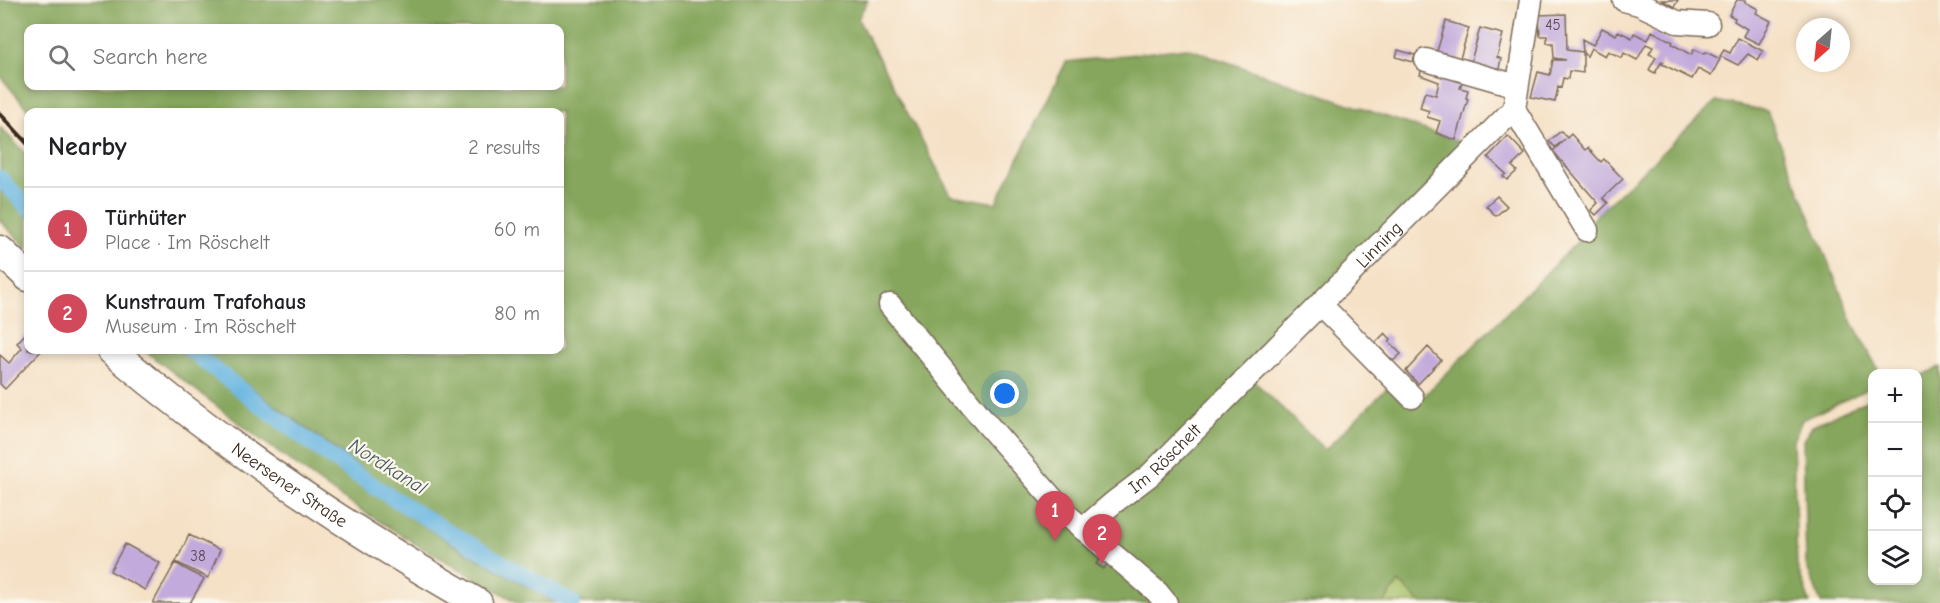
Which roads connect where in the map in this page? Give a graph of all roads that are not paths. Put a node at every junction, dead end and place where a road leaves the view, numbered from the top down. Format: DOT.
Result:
graph roads {
  1 [pos="1624,0"];
  2 [pos="1527,7"];
  3 [pos="1708,24"];
  4 [pos="1426,60"];
  5 [pos="1517,86"];
  6 [pos="1514,109"];
  7 [pos="1587,230"];
  8 [pos="0,250"];
  9 [pos="24,273"];
  10 [pos="1320,304"];
  11 [pos="890,305"];
  12 [pos="116,354"];
  13 [pos="1243,381"];
  14 [pos="1413,397"];
  15 [pos="1083,529"];
  16 [pos="478,603"];
  17 [pos="1166,603"];
  1 -- 3 [label="street"];
  2 -- 5 [label="street"];
  4 -- 5 [label="street"];
  5 -- 6 [label="street"];
  6 -- 7 [label="street"];
  6 -- 10 [label="street, Linning"];
  8 -- 9 [label="main road"];
  10 -- 13 [label="street, Linning"];
  10 -- 14 [label="street"];
  11 -- 15 [label="street"];
  12 -- 16 [label="main road, Neersener Straße"];
  13 -- 15 [label="street, Im Röschelt"];
  15 -- 17 [label="street"];
}
